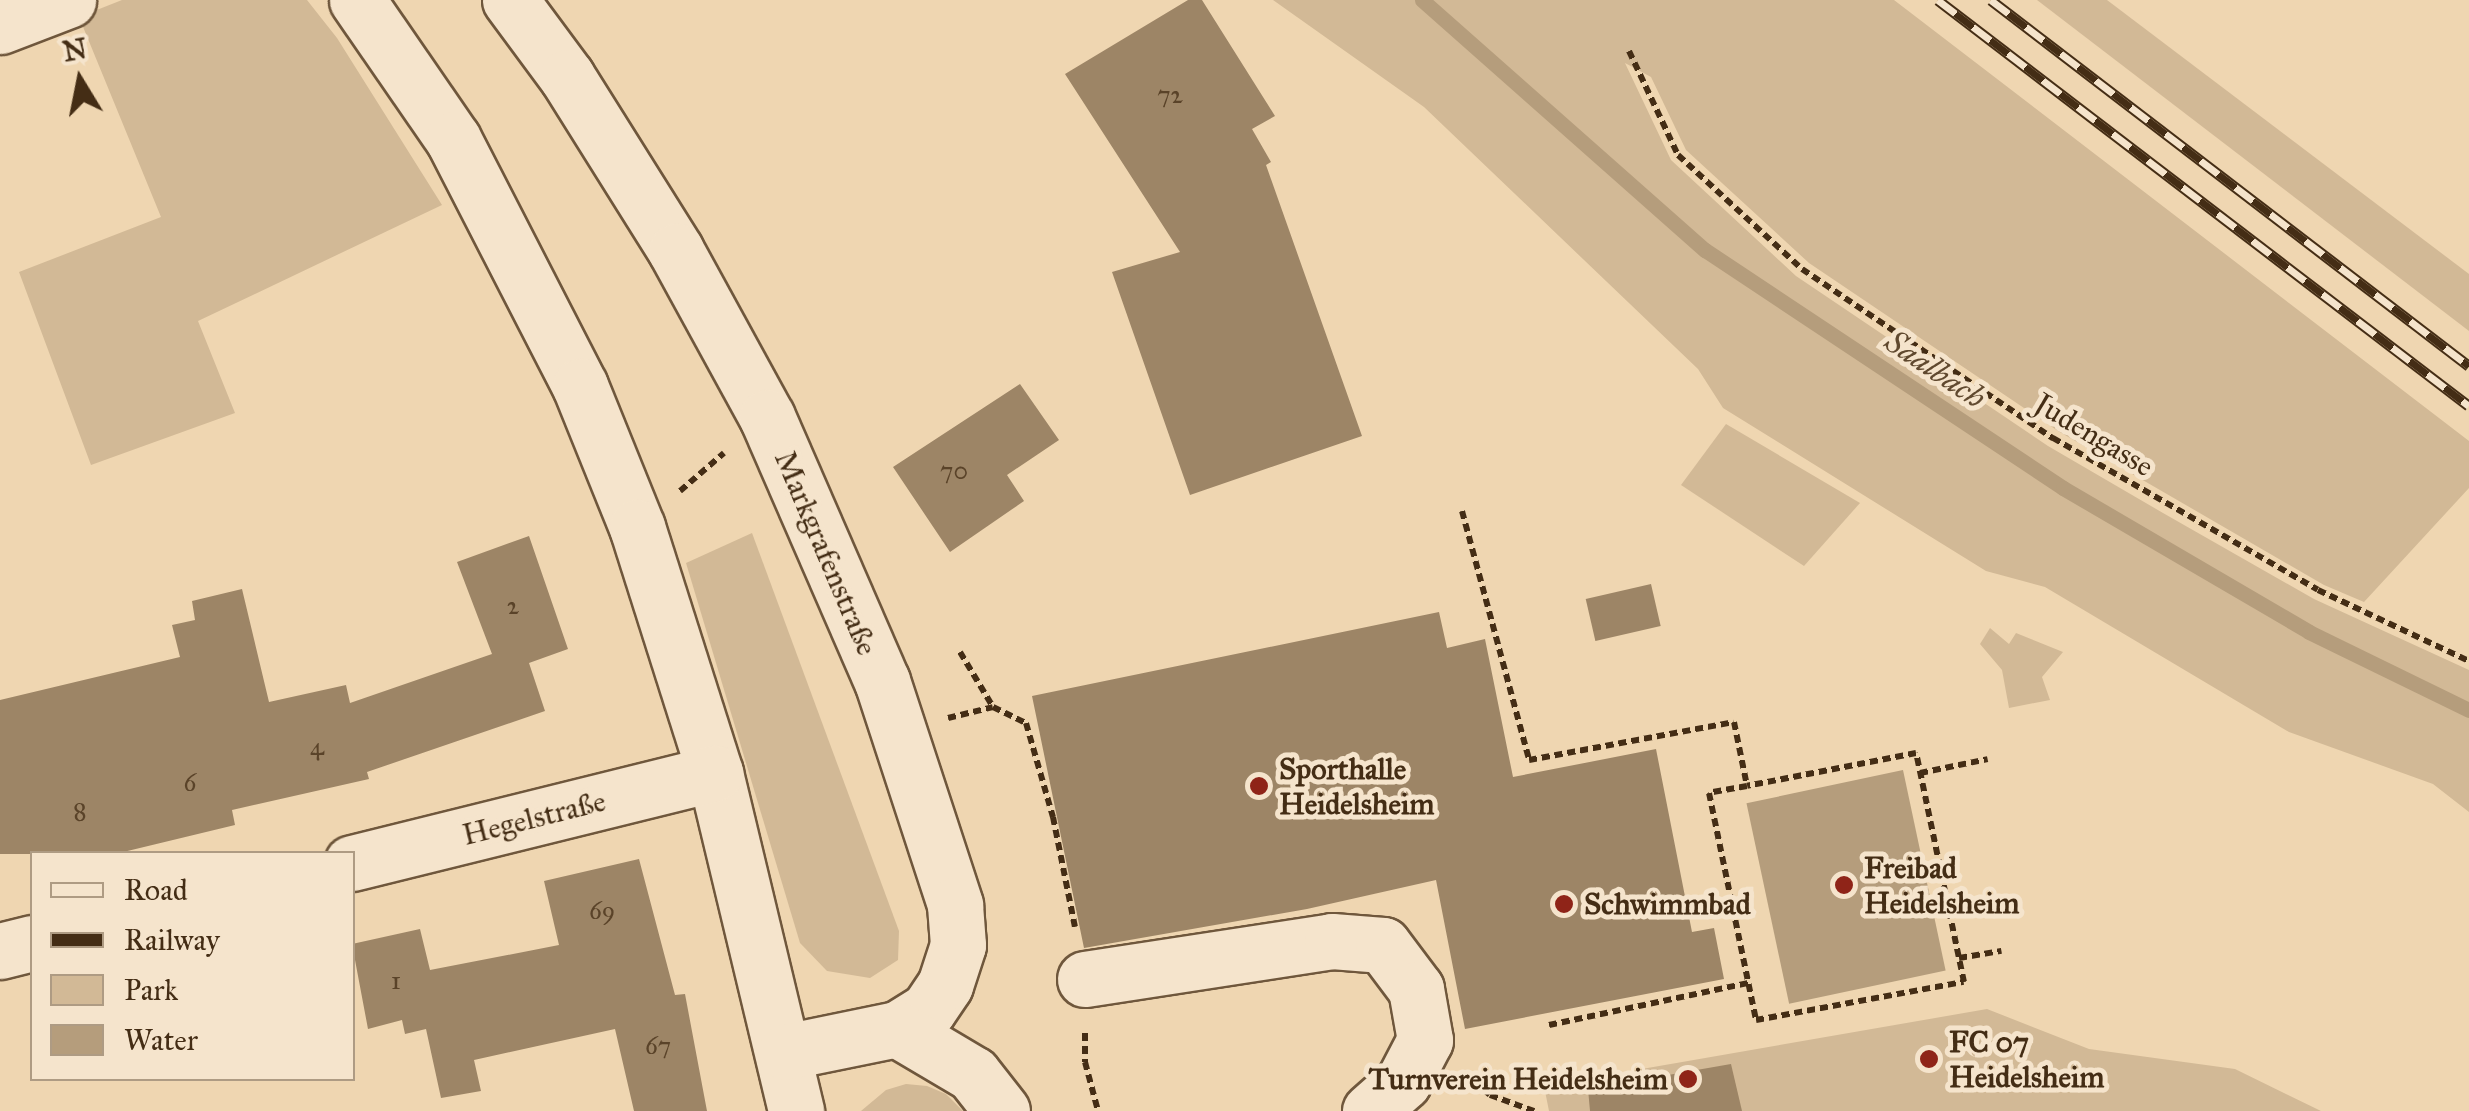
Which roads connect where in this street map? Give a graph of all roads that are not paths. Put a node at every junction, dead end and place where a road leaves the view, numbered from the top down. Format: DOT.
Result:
graph roads {
  1 [pos="68,0"];
  2 [pos="357,0"];
  3 [pos="510,0"];
  4 [pos="0,26"];
  5 [pos="715,773"];
  6 [pos="355,863"];
  7 [pos="30,944"];
  8 [pos="0,951"];
  9 [pos="1085,979"];
  10 [pos="897,1029"];
  11 [pos="785,1052"];
  12 [pos="796,1111"];
  13 [pos="1002,1111"];
  14 [pos="1370,1111"];
  1 -- 4 [label="street"];
  2 -- 5 [label="street"];
  3 -- 10 [label="street, Markgrafenstraße"];
  5 -- 6 [label="street, Hegelstraße"];
  5 -- 11 [label="street"];
  7 -- 8 [label="street"];
  9 -- 14 [label="street"];
  10 -- 11 [label="street, Markgrafenstraße"];
  10 -- 13 [label="street"];
  11 -- 12 [label="street"];
}
